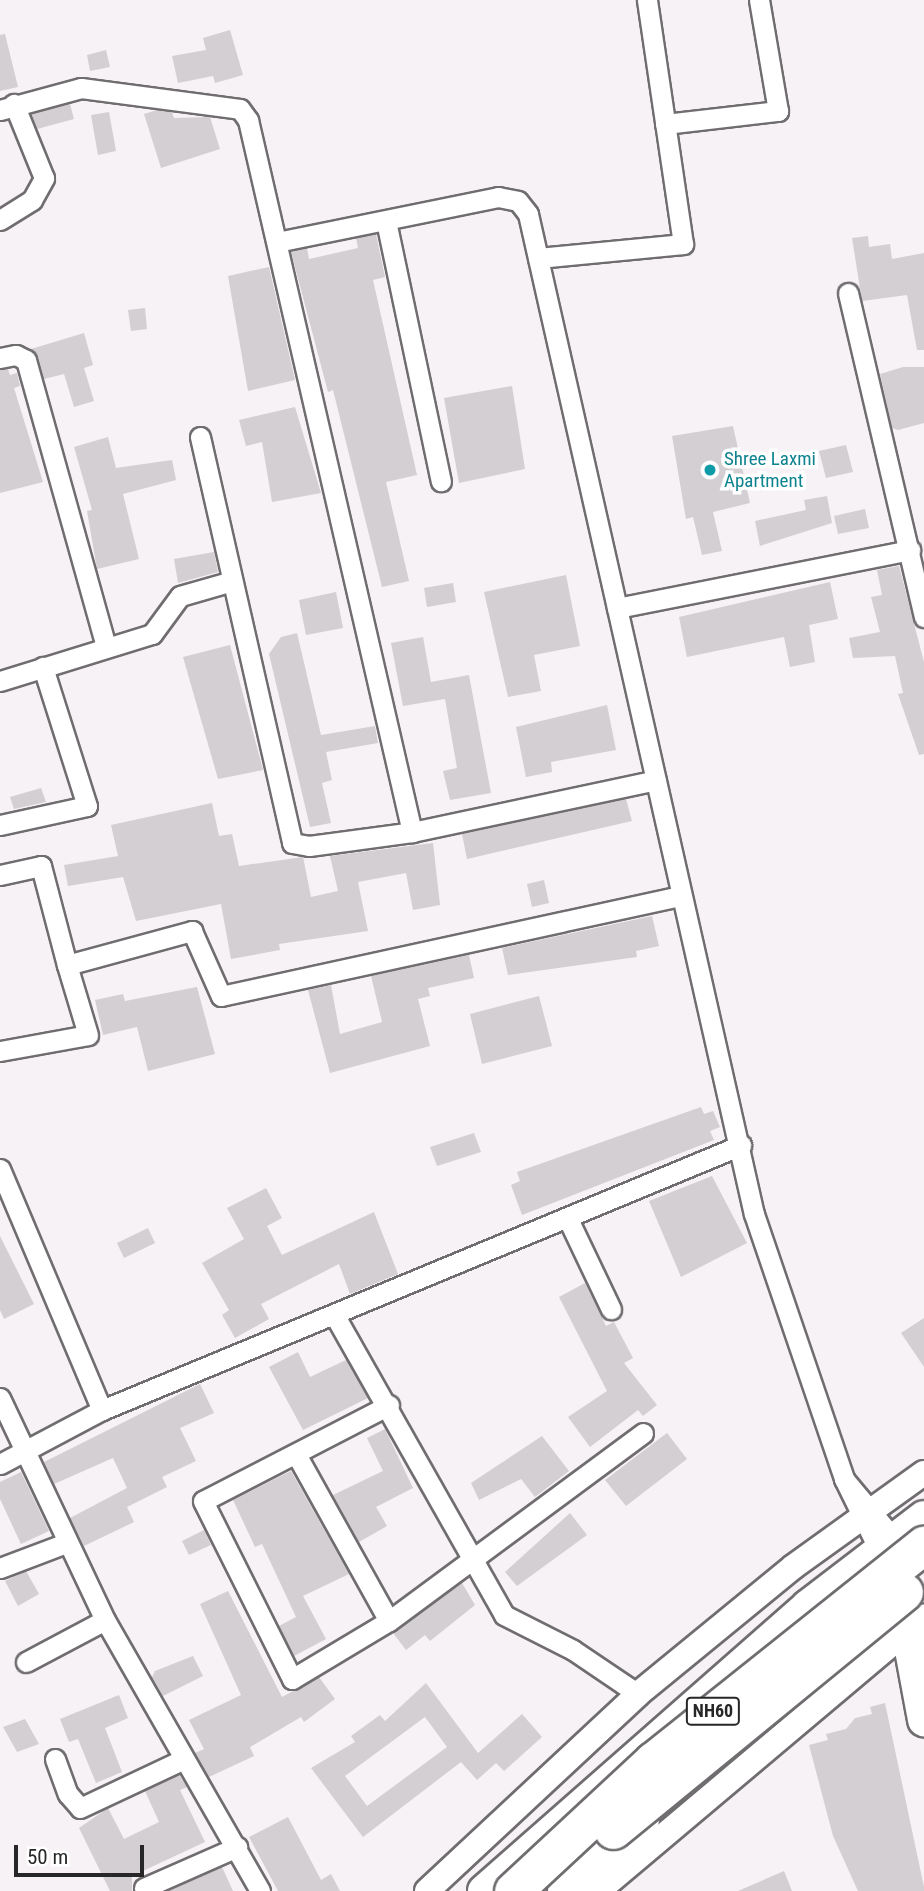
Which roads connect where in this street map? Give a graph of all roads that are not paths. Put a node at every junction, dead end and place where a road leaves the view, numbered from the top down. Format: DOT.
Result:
graph roads {
  1 [pos="647,0"];
  2 [pos="759,0"];
  3 [pos="7,107"];
  4 [pos="665,124"];
  5 [pos="0,220"];
  6 [pos="386,220"];
  7 [pos="277,242"];
  8 [pos="538,258"];
  9 [pos="848,293"];
  10 [pos="0,358"];
  11 [pos="200,437"];
  12 [pos="441,481"];
  13 [pos="910,550"];
  14 [pos="232,581"];
  15 [pos="617,608"];
  16 [pos="924,617"];
  17 [pos="106,646"];
  18 [pos="43,667"];
  19 [pos="1,677"];
  20 [pos="656,780"];
  21 [pos="0,825"];
  22 [pos="412,832"];
  23 [pos="0,875"];
  24 [pos="681,896"];
  25 [pos="67,965"];
  26 [pos="0,1051"];
  27 [pos="741,1145"];
  28 [pos="0,1168"];
  29 [pos="568,1219"];
  30 [pos="611,1309"];
  31 [pos="335,1316"];
  32 [pos="0,1398"];
  33 [pos="389,1405"];
  34 [pos="102,1410"];
  35 [pos="643,1433"];
  36 [pos="26,1449"];
  37 [pos="296,1454"];
  38 [pos="0,1464"];
  39 [pos="924,1472"];
  40 [pos="865,1513"];
  41 [pos="924,1517"];
  42 [pos="66,1542"];
  43 [pos="899,1544"];
  44 [pos="473,1558"];
  45 [pos="0,1568"];
  46 [pos="918,1604"];
  47 [pos="105,1620"];
  48 [pos="389,1621"];
  49 [pos="26,1661"];
  50 [pos="638,1694"];
  51 [pos="924,1720"];
  52 [pos="55,1759"];
  53 [pos="182,1760"];
  54 [pos="237,1847"];
  55 [pos="144,1888"];
  56 [pos="260,1891"];
  57 [pos="428,1891"];
  58 [pos="484,1891"];
  59 [pos="513,1891"];
  60 [pos="546,1891"];
  61 [pos="564,1891"];
  62 [pos="598,1891"];
  1 -- 4 [label="street"];
  2 -- 4 [label="street"];
  3 -- 5 [label="street"];
  3 -- 7 [label="street"];
  4 -- 8 [label="street"];
  6 -- 7 [label="street"];
  6 -- 8 [label="street"];
  6 -- 12 [label="street"];
  7 -- 22 [label="street"];
  8 -- 15 [label="street"];
  9 -- 13 [label="street"];
  10 -- 17 [label="street"];
  11 -- 14 [label="street"];
  13 -- 15 [label="street"];
  13 -- 16 [label="street"];
  14 -- 17 [label="street"];
  14 -- 22 [label="street"];
  15 -- 20 [label="street"];
  17 -- 18 [label="street"];
  18 -- 19 [label="street"];
  18 -- 21 [label="street"];
  20 -- 22 [label="street"];
  20 -- 24 [label="street"];
  23 -- 25 [label="street"];
  24 -- 25 [label="street"];
  24 -- 27 [label="street"];
  25 -- 26 [label="street"];
  27 -- 29 [label="street"];
  27 -- 40 [label="street"];
  28 -- 34 [label="street"];
  29 -- 30 [label="street"];
  29 -- 31 [label="street"];
  31 -- 33 [label="street"];
  31 -- 34 [label="street"];
  32 -- 36 [label="street"];
  33 -- 37 [label="street"];
  33 -- 44 [label="street"];
  34 -- 36 [label="street"];
  35 -- 44 [label="street"];
  36 -- 38 [label="street"];
  36 -- 42 [label="street"];
  37 -- 48 [label="street"];
  37 -- 48 [label="street"];
  39 -- 40 [label="street"];
  40 -- 43 [label="street"];
  40 -- 50 [label="street"];
  41 -- 43 [label="main road"];
  42 -- 45 [label="street"];
  42 -- 47 [label="street"];
  43 -- 46 [label="main road"];
  43 -- 58 [label="main road"];
  43 -- 59 [label="highway, NH60, bridge"];
  44 -- 48 [label="street"];
  44 -- 50 [label="street"];
  46 -- 51 [label="main road"];
  46 -- 60 [label="highway, NH60, bridge"];
  46 -- 61 [label="main road"];
  46 -- 62 [label="street"];
  47 -- 49 [label="street"];
  47 -- 53 [label="street"];
  50 -- 57 [label="street"];
  52 -- 53 [label="street"];
  53 -- 54 [label="street"];
  54 -- 55 [label="street"];
  54 -- 56 [label="street"];
}
